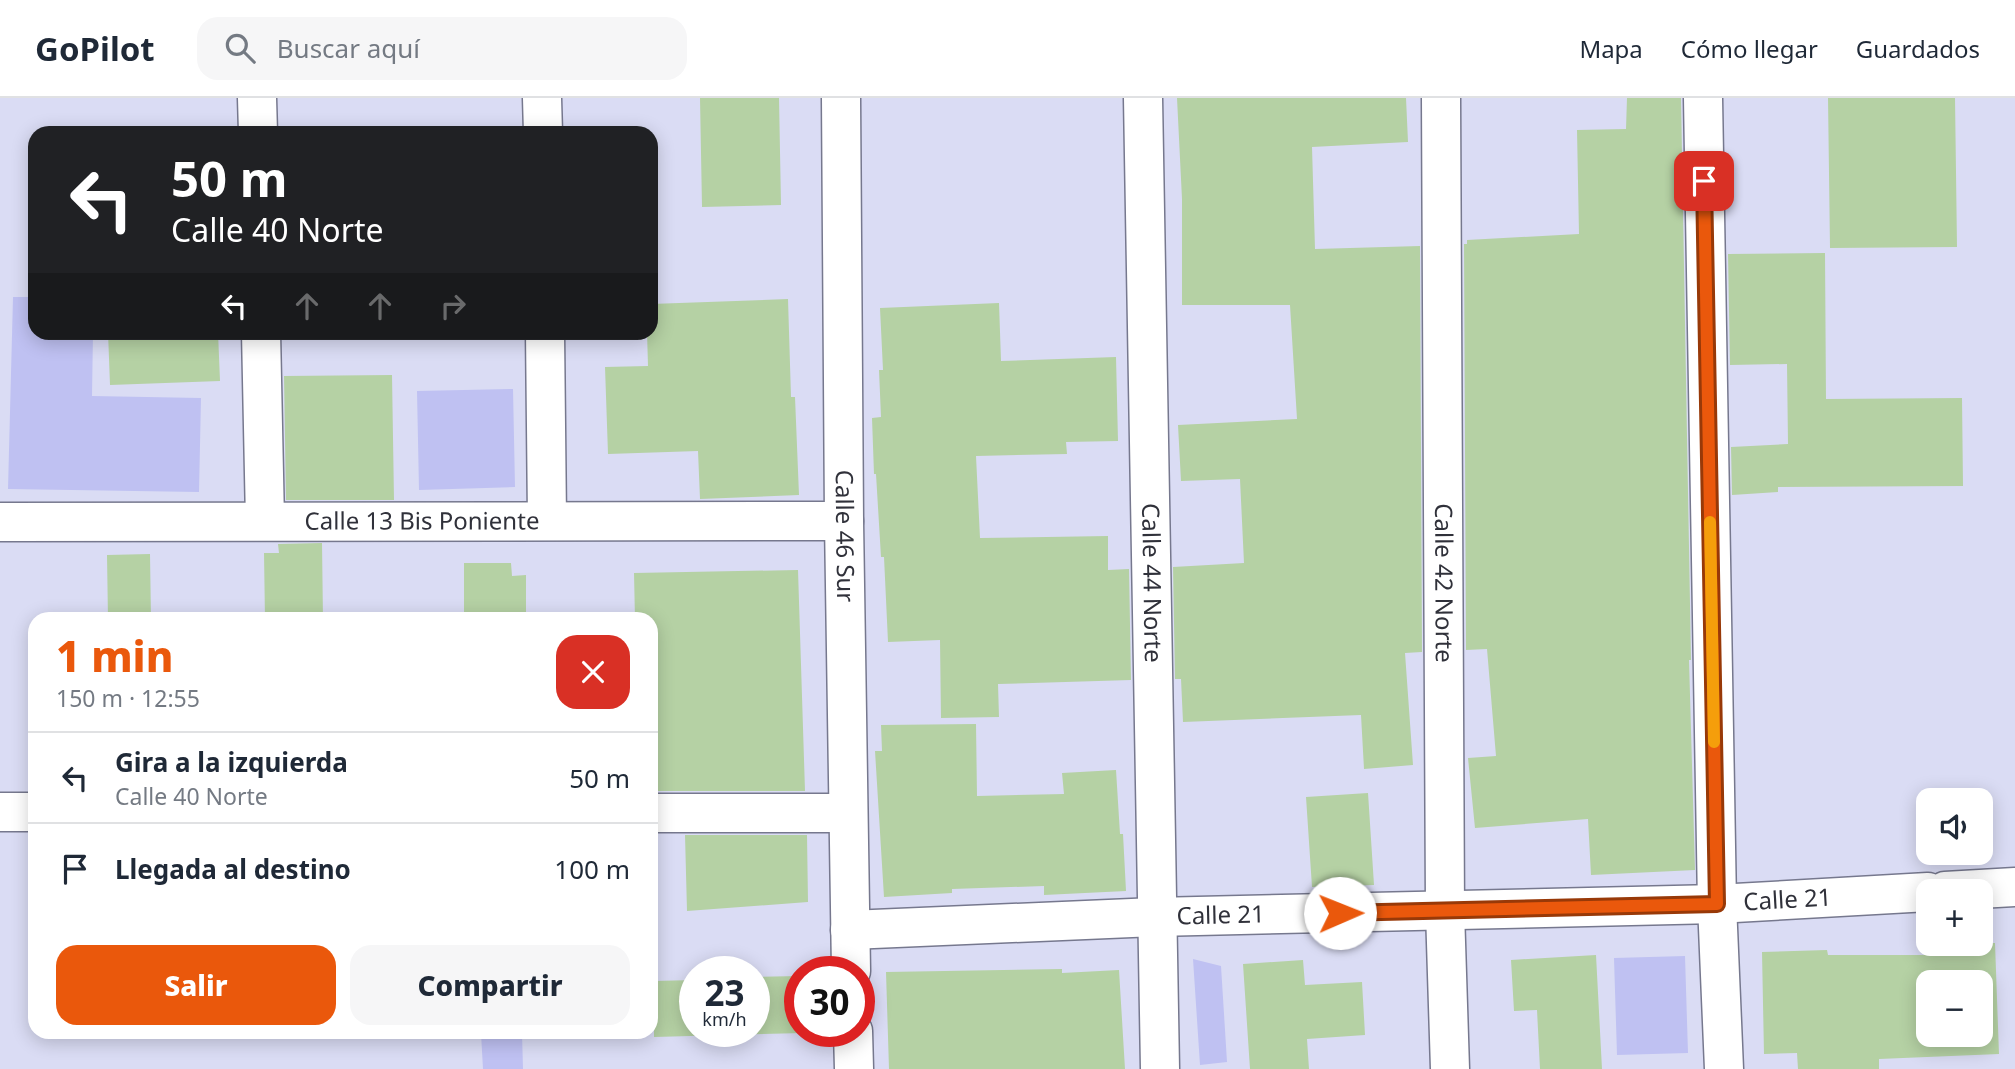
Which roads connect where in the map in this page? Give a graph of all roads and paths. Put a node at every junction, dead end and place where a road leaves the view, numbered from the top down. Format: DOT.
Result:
graph roads {
  1 [pos="257,98"];
  2 [pos="542,98"];
  3 [pos="841,98"];
  4 [pos="1143,98"];
  5 [pos="1441,98"];
  6 [pos="1703,98"];
  7 [pos="258,126"];
  8 [pos="542,126"];
  9 [pos="261,340"];
  10 [pos="545,340"];
  11 [pos="547,520"];
  12 [pos="265,521"];
  13 [pos="844,521"];
  14 [pos="0,522"];
  15 [pos="0,812"];
  16 [pos="28,812"];
  17 [pos="658,813"];
  18 [pos="848,813"];
  19 [pos="2015,887"];
  20 [pos="1993,888"];
  21 [pos="1916,893"];
  22 [pos="1717,904"];
  23 [pos="1445,911"];
  24 [pos="1156,917"];
  25 [pos="850,930"];
  26 [pos="851,956"];
  27 [pos="853,1047"];
  28 [pos="854,1069"];
  29 [pos="1160,1069"];
  30 [pos="1450,1069"];
  31 [pos="1724,1069"];
  1 -- 7 [label="street"];
  2 -- 8 [label="street"];
  3 -- 13 [label="street, Calle 46 Sur"];
  4 -- 24 [label="street, Calle 44 Norte"];
  5 -- 23 [label="street, Calle 42 Norte"];
  6 -- 22 [label="street"];
  9 -- 12 [label="street"];
  10 -- 11 [label="street"];
  11 -- 12 [label="street, Calle 13 Bis Poniente"];
  11 -- 13 [label="street, Calle 13 Bis Poniente"];
  12 -- 14 [label="street, Calle 13 Bis Poniente"];
  13 -- 18 [label="street, Calle 46 Sur"];
  15 -- 16 [label="street"];
  17 -- 18 [label="street"];
  18 -- 25 [label="street, Calle 46 Sur"];
  19 -- 20 [label="street"];
  21 -- 22 [label="street, Calle 21"];
  22 -- 23 [label="street, Calle 21"];
  22 -- 31 [label="street"];
  23 -- 24 [label="street, Calle 21"];
  23 -- 30 [label="street, Calle 42 Norte"];
  24 -- 25 [label="street, Calle 21"];
  24 -- 29 [label="street, Calle 44 Norte"];
  25 -- 26 [label="street, Calle 46 Sur"];
  27 -- 28 [label="street"];
}
